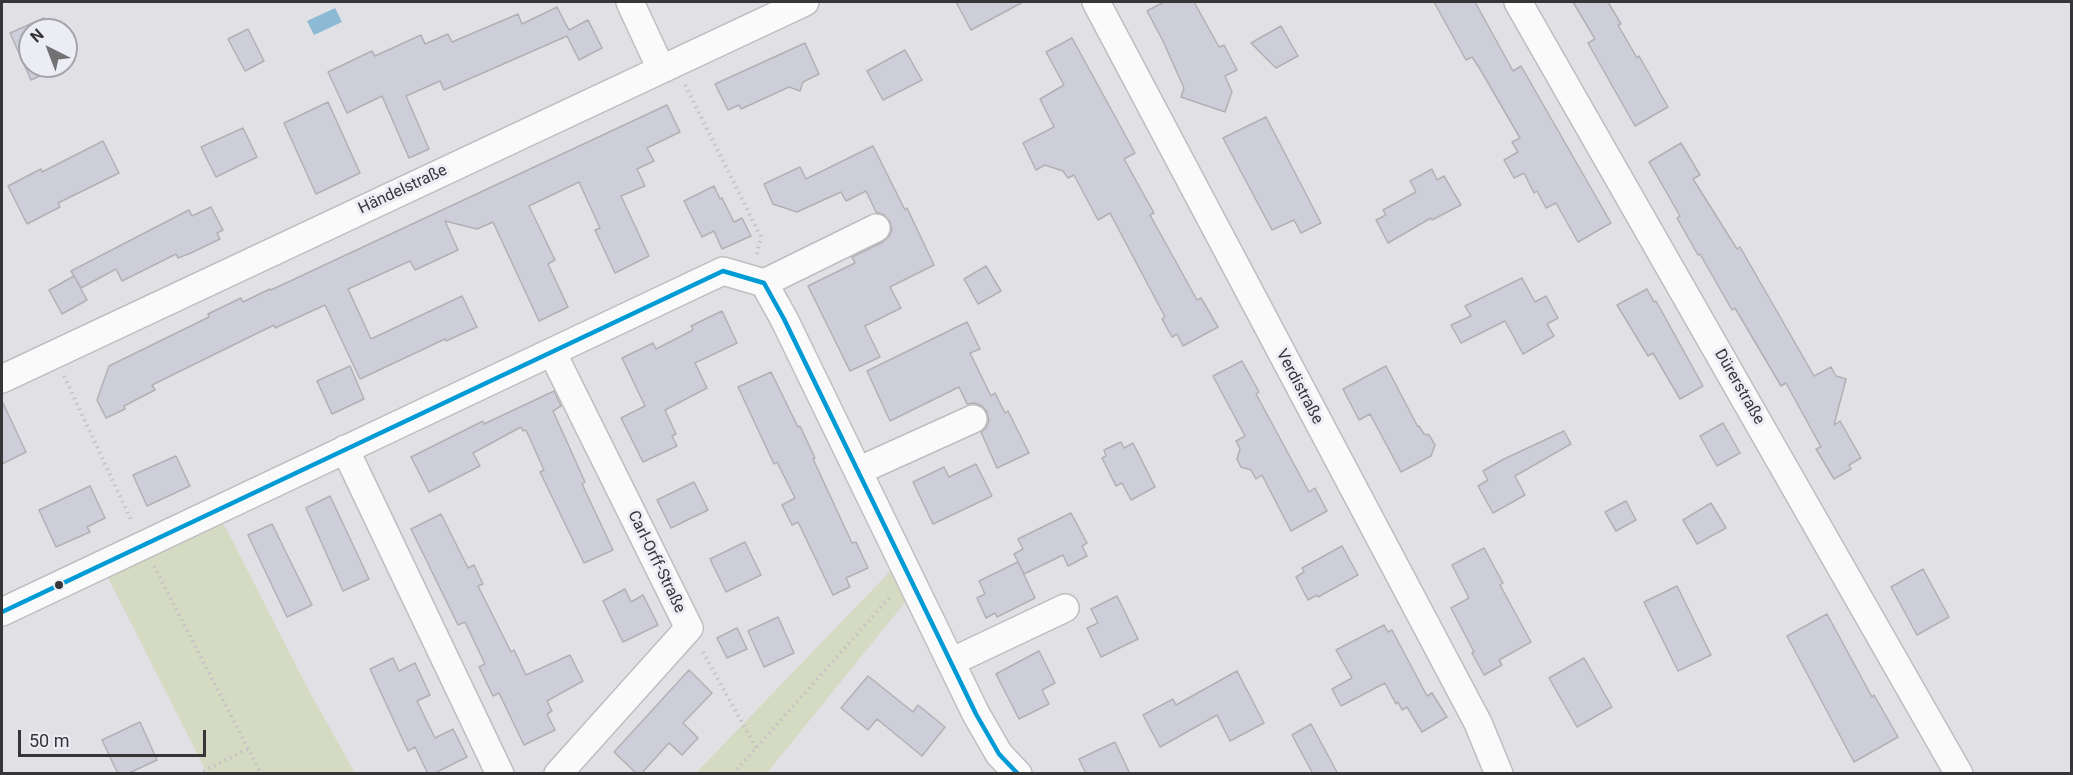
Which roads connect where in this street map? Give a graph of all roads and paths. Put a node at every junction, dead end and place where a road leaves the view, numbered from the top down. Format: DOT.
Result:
graph roads {
  1 [pos="630,2"];
  2 [pos="805,2"];
  3 [pos="1096,2"];
  4 [pos="1518,2"];
  5 [pos="668,65"];
  6 [pos="876,228"];
  7 [pos="764,283"];
  8 [pos="552,352"];
  9 [pos="2,379"];
  10 [pos="973,419"];
  11 [pos="345,449"];
  12 [pos="858,471"];
  13 [pos="909,576"];
  14 [pos="1065,608"];
  15 [pos="2,612"];
  16 [pos="689,628"];
  17 [pos="951,662"];
  18 [pos="756,748"];
  19 [pos="248,749"];
  20 [pos="198,774"];
  21 [pos="500,774"];
  22 [pos="558,774"];
  23 [pos="733,774"];
  24 [pos="1018,774"];
  25 [pos="1499,774"];
  26 [pos="1959,774"];
  1 -- 5 [label="street"];
  2 -- 5 [label="street, Händelstraße"];
  3 -- 25 [label="street, Verdistraße"];
  4 -- 26 [label="street, Dürerstraße"];
  5 -- 7 [label="path"];
  5 -- 9 [label="street, Händelstraße"];
  6 -- 7 [label="street"];
  7 -- 8 [label="street"];
  7 -- 12 [label="street"];
  8 -- 11 [label="street"];
  8 -- 16 [label="street, Carl-Orff-Straße"];
  10 -- 12 [label="street"];
  11 -- 15 [label="street"];
  11 -- 21 [label="street"];
  12 -- 13 [label="street"];
  13 -- 17 [label="street"];
  13 -- 18 [label="path"];
  14 -- 17 [label="street"];
  16 -- 18 [label="path"];
  16 -- 22 [label="street, Carl-Orff-Straße"];
  17 -- 24 [label="street"];
  18 -- 23 [label="path"];
  19 -- 20 [label="path"];
}
